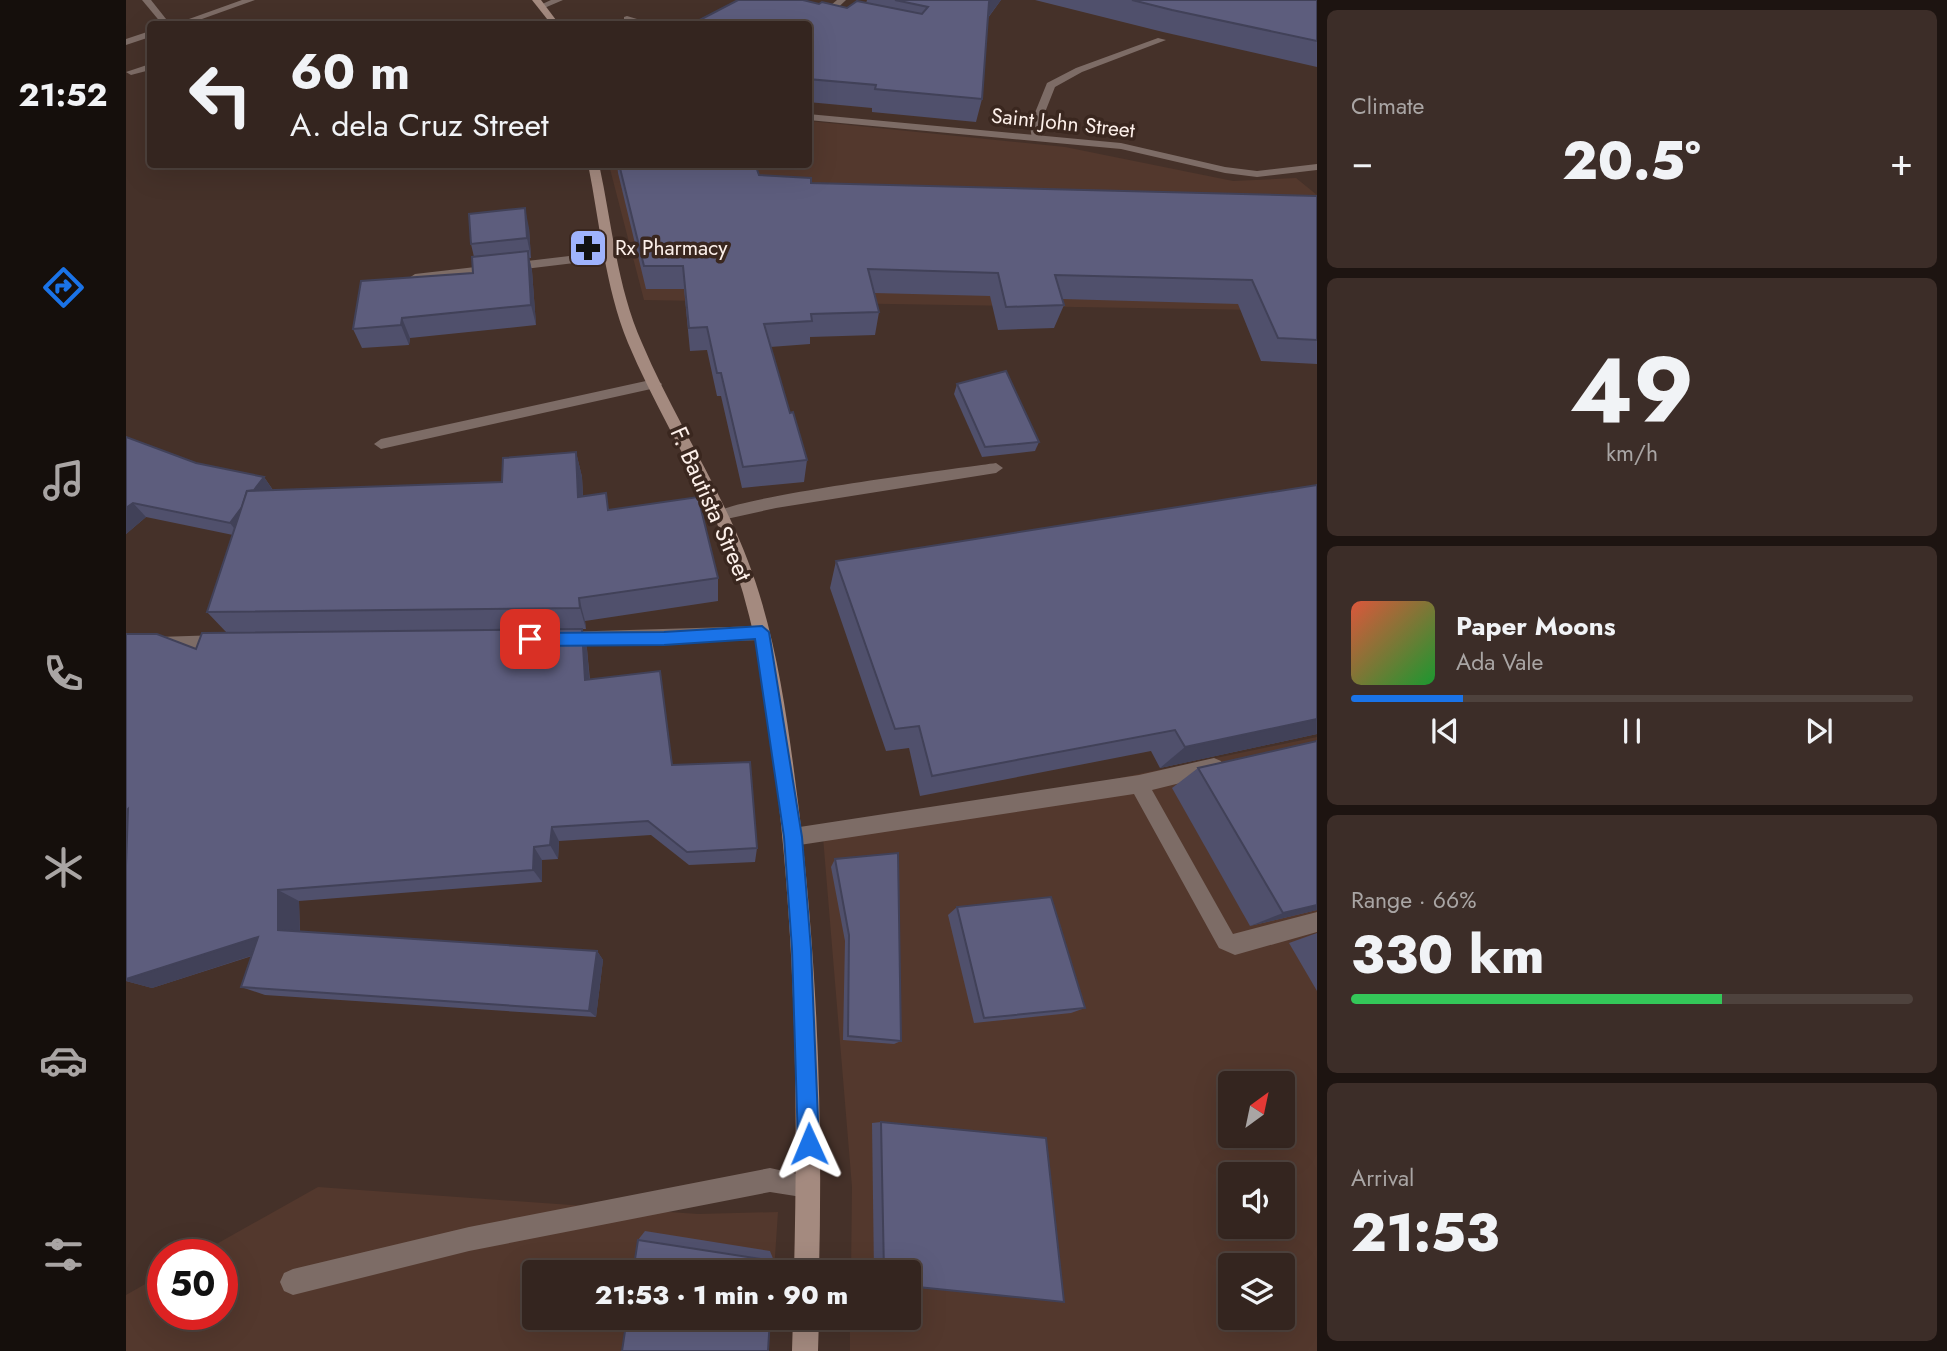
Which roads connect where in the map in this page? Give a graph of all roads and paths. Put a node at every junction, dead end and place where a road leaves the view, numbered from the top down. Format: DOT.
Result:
graph roads {
  1 [pos="146,0"];
  2 [pos="251,0"];
  3 [pos="559,0"];
  4 [pos="842,0"];
  5 [pos="234,3"];
  6 [pos="539,3"];
  7 [pos="813,10"];
  8 [pos="827,13"];
  9 [pos="839,16"];
  10 [pos="628,19"];
  11 [pos="164,21"];
  12 [pos="188,21"];
  13 [pos="553,21"];
  14 [pos="635,21"];
  15 [pos="147,35"];
  16 [pos="1161,40"];
  17 [pos="126,43"];
  18 [pos="147,68"];
  19 [pos="131,72"];
  20 [pos="812,117"];
  21 [pos="1036,138"];
  22 [pos="594,168"];
  23 [pos="1315,168"];
  24 [pos="612,256"];
  25 [pos="415,278"];
  26 [pos="655,384"];
  27 [pos="381,444"];
  28 [pos="996,468"];
  29 [pos="722,514"];
  30 [pos="762,632"];
  31 [pos="540,639"];
  32 [pos="237,642"];
  33 [pos="126,645"];
  34 [pos="1228,764"];
  35 [pos="1139,784"];
  36 [pos="793,837"];
  37 [pos="1317,922"];
  38 [pos="808,1185"];
  39 [pos="807,1260"];
  40 [pos="293,1282"];
  41 [pos="806,1330"];
  42 [pos="806,1351"];
  1 -- 11 [label="street"];
  2 -- 5 [label="street"];
  3 -- 6 [label="street"];
  4 -- 8 [label="street"];
  5 -- 12 [label="street"];
  6 -- 13 [label="main road"];
  7 -- 8 [label="street"];
  8 -- 9 [label="street"];
  10 -- 14 [label="street"];
  15 -- 17 [label="street"];
  16 -- 21 [label="street"];
  18 -- 19 [label="street"];
  20 -- 21 [label="street, Saint John Street"];
  21 -- 23 [label="street, Saint John Street"];
  22 -- 24 [label="main road, F. Bautista Street"];
  24 -- 25 [label="street"];
  24 -- 26 [label="main road, F. Bautista Street"];
  26 -- 27 [label="street"];
  26 -- 29 [label="main road, F. Bautista Street"];
  28 -- 29 [label="street"];
  29 -- 30 [label="main road, F. Bautista Street"];
  30 -- 31 [label="street"];
  30 -- 36 [label="main road, F. Bautista Street"];
  32 -- 33 [label="street"];
  34 -- 35 [label="street"];
  35 -- 36 [label="street"];
  35 -- 37 [label="street"];
  36 -- 38 [label="main road, F. Bautista Street"];
  38 -- 39 [label="main road, F. Bautista Street"];
  38 -- 40 [label="street"];
  41 -- 42 [label="main road"];
}
